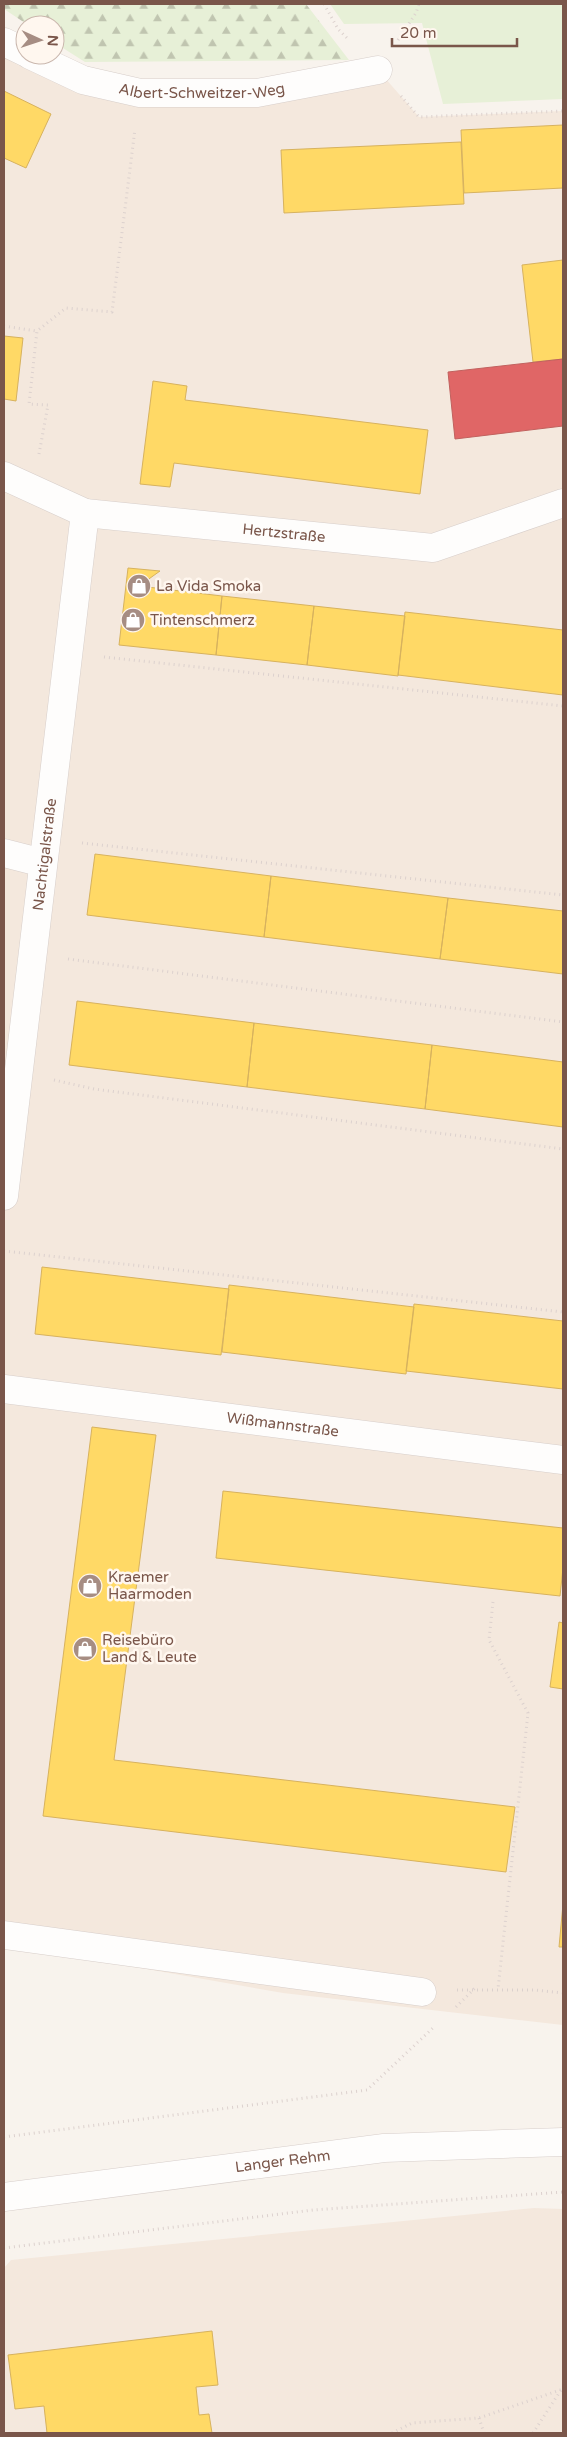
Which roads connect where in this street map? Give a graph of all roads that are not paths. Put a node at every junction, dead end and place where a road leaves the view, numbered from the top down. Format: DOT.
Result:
graph roads {
  1 [pos="51,65"];
  2 [pos="378,70"];
  3 [pos="4,476"];
  4 [pos="563,503"];
  5 [pos="85,513"];
  6 [pos="45,851"];
  7 [pos="4,853"];
  8 [pos="4,1196"];
  9 [pos="4,1389"];
  10 [pos="563,1460"];
  11 [pos="4,1935"];
  12 [pos="422,1992"];
  13 [pos="563,2142"];
  14 [pos="4,2197"];
  1 -- 2 [label="street, Albert-Schweitzer-Weg"];
  3 -- 5 [label="street, Hertzstraße"];
  4 -- 5 [label="street, Hertzstraße"];
  5 -- 6 [label="street, Nachtigalstraße"];
  6 -- 7 [label="street"];
  6 -- 8 [label="street, Nachtigalstraße"];
  9 -- 10 [label="street, Wißmannstraße"];
  11 -- 12 [label="street"];
  13 -- 14 [label="street, Langer Rehm"];
}
